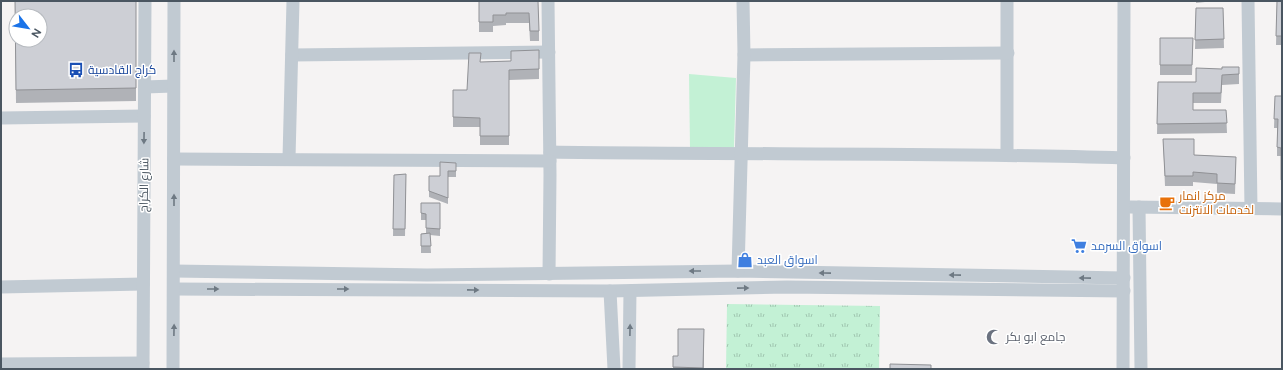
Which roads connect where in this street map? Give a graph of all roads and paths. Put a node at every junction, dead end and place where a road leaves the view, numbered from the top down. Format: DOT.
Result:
graph roads {
  1 [pos="145,1"];
  2 [pos="174,1"];
  3 [pos="293,1"];
  4 [pos="548,1"];
  5 [pos="743,1"];
  6 [pos="1007,1"];
  7 [pos="1124,1"];
  8 [pos="1248,1"];
  9 [pos="549,52"];
  10 [pos="1008,54"];
  11 [pos="292,55"];
  12 [pos="744,55"];
  13 [pos="173,86"];
  14 [pos="144,87"];
  15 [pos="144,116"];
  16 [pos="1,118"];
  17 [pos="1007,154"];
  18 [pos="741,155"];
  19 [pos="550,157"];
  20 [pos="289,158"];
  21 [pos="1124,158"];
  22 [pos="174,159"];
  23 [pos="1125,207"];
  24 [pos="1139,207"];
  25 [pos="1282,209"];
  26 [pos="1251,210"];
  27 [pos="738,271"];
  28 [pos="174,272"];
  29 [pos="788,272"];
  30 [pos="549,274"];
  31 [pos="427,275"];
  32 [pos="143,284"];
  33 [pos="1124,285"];
  34 [pos="1,287"];
  35 [pos="787,287"];
  36 [pos="174,289"];
  37 [pos="428,289"];
  38 [pos="610,291"];
  39 [pos="630,291"];
  40 [pos="613,355"];
  41 [pos="629,355"];
  42 [pos="1,364"];
  43 [pos="67,366"];
  44 [pos="143,366"];
  45 [pos="173,369"];
  46 [pos="614,369"];
  47 [pos="629,369"];
  48 [pos="1124,369"];
  49 [pos="1141,369"];
  1 -- 14 [label="street, شارع الكراج"];
  13 -- 2 [label="street, one-way"];
  3 -- 11 [label="street"];
  4 -- 9 [label="street"];
  5 -- 12 [label="street"];
  6 -- 10 [label="street"];
  7 -- 21 [label="street"];
  8 -- 26 [label="street"];
  9 -- 11 [label="street"];
  9 -- 19 [label="street"];
  10 -- 12 [label="street"];
  10 -- 17 [label="street"];
  11 -- 20 [label="street"];
  12 -- 18 [label="street"];
  13 -- 14 [label="street"];
  13 -- 22 [label="street"];
  14 -- 15 [label="street, شارع الكراج"];
  15 -- 16 [label="street"];
  15 -- 32 [label="street, شارع الكراج, one-way"];
  17 -- 18 [label="street"];
  17 -- 21 [label="street"];
  18 -- 19 [label="street"];
  18 -- 27 [label="street"];
  19 -- 20 [label="street"];
  19 -- 30 [label="street"];
  20 -- 22 [label="street"];
  21 -- 23 [label="street"];
  28 -- 22 [label="street, one-way"];
  23 -- 24 [label="street"];
  23 -- 33 [label="street"];
  24 -- 26 [label="street"];
  24 -- 49 [label="street"];
  25 -- 26 [label="street"];
  27 -- 29 [label="street"];
  27 -- 30 [label="street, one-way"];
  28 -- 31 [label="street"];
  28 -- 36 [label="street"];
  33 -- 29 [label="street, one-way"];
  29 -- 35 [label="street"];
  30 -- 31 [label="street"];
  31 -- 37 [label="street"];
  32 -- 34 [label="street"];
  32 -- 44 [label="street, شارع الكراج"];
  33 -- 35 [label="street"];
  33 -- 48 [label="street"];
  39 -- 35 [label="street, one-way"];
  36 -- 37 [label="street, one-way"];
  45 -- 36 [label="street, one-way"];
  37 -- 38 [label="street, one-way"];
  38 -- 39 [label="street"];
  38 -- 40 [label="street"];
  41 -- 39 [label="street, one-way"];
  40 -- 41 [label="street"];
  40 -- 46 [label="street"];
  41 -- 47 [label="street"];
  42 -- 43 [label="street"];
  43 -- 44 [label="street"];
}
